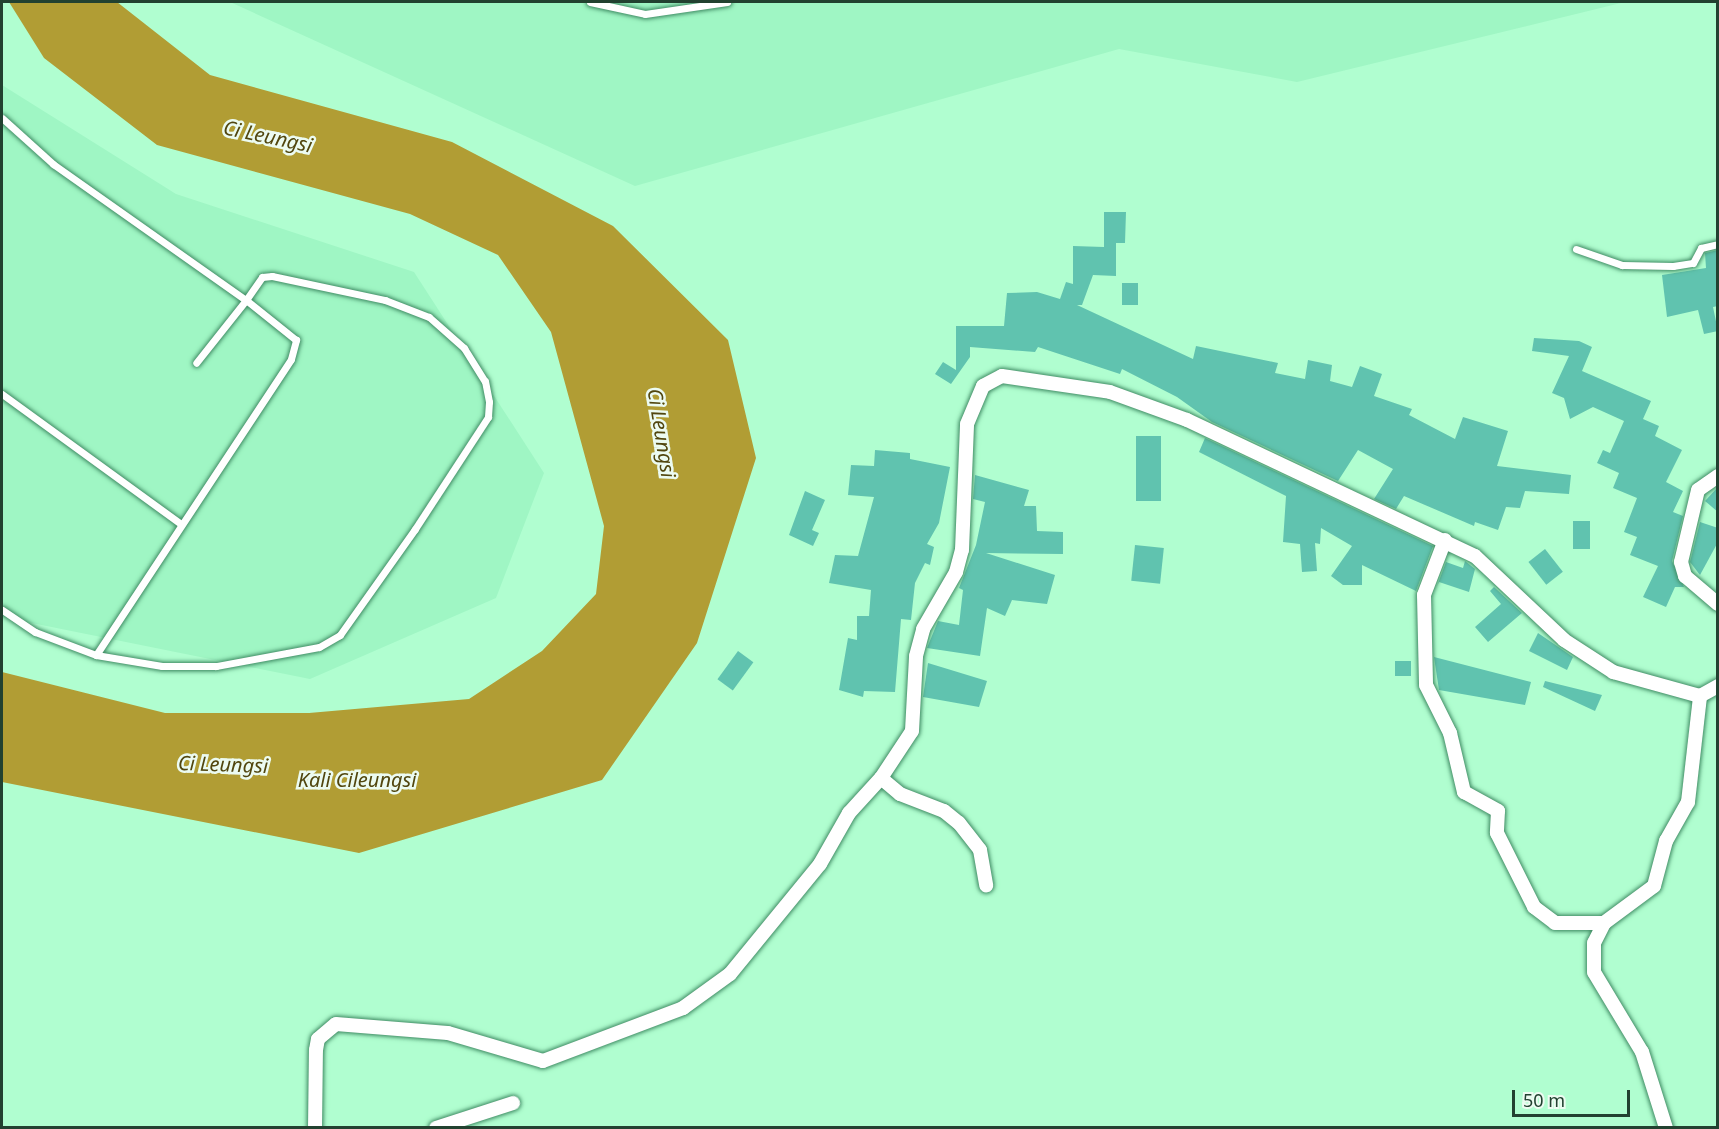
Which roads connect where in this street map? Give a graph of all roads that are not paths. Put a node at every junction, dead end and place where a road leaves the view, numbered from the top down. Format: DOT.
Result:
graph roads {
  1 [pos="590,2"];
  2 [pos="727,2"];
  3 [pos="2,118"];
  4 [pos="1718,244"];
  5 [pos="1576,249"];
  6 [pos="246,300"];
  7 [pos="196,363"];
  8 [pos="2,394"];
  9 [pos="1718,476"];
  10 [pos="181,524"];
  11 [pos="1445,540"];
  12 [pos="1718,604"];
  13 [pos="2,610"];
  14 [pos="96,655"];
  15 [pos="1718,686"];
  16 [pos="1700,696"];
  17 [pos="881,778"];
  18 [pos="986,885"];
  19 [pos="1604,923"];
  20 [pos="513,1103"];
  21 [pos="315,1128"];
  22 [pos="436,1128"];
  23 [pos="1666,1128"];
  1 -- 2 [label="lane"];
  3 -- 6 [label="lane"];
  4 -- 5 [label="lane"];
  6 -- 7 [label="lane"];
  6 -- 10 [label="lane"];
  6 -- 14 [label="lane"];
  8 -- 10 [label="lane"];
  9 -- 12 [label="street"];
  10 -- 14 [label="lane"];
  11 -- 16 [label="street"];
  11 -- 17 [label="street"];
  11 -- 19 [label="street"];
  13 -- 14 [label="lane"];
  15 -- 16 [label="street"];
  16 -- 19 [label="street"];
  17 -- 18 [label="street"];
  17 -- 21 [label="street"];
  19 -- 23 [label="street"];
  20 -- 22 [label="street"];
}
